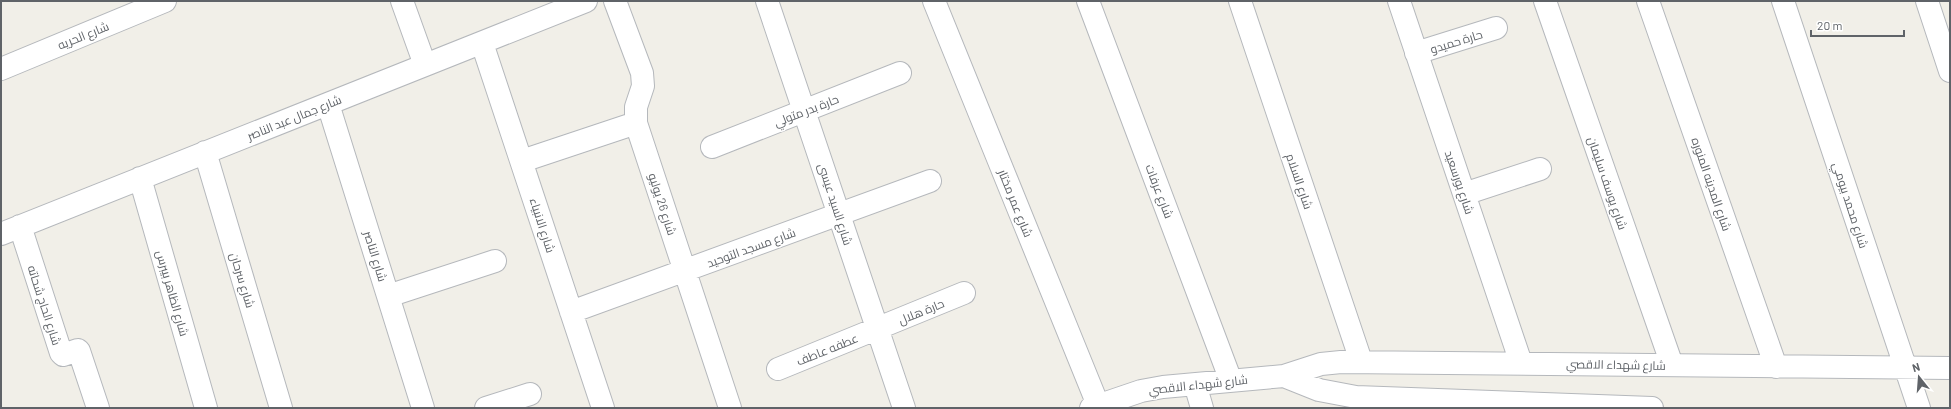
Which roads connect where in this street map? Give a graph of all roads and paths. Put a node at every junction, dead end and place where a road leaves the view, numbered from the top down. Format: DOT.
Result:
graph roads {
  1 [pos="165,1"];
  2 [pos="402,1"];
  3 [pos="586,1"];
  4 [pos="615,1"];
  5 [pos="767,1"];
  6 [pos="934,1"];
  7 [pos="1088,1"];
  8 [pos="1240,1"];
  9 [pos="1399,1"];
  10 [pos="1545,1"];
  11 [pos="1648,1"];
  12 [pos="1783,1"];
  13 [pos="1927,1"];
  14 [pos="1496,28"];
  15 [pos="482,42"];
  16 [pos="1416,53"];
  17 [pos="425,65"];
  18 [pos="1,69"];
  19 [pos="1950,71"];
  20 [pos="900,73"];
  21 [pos="328,104"];
  22 [pos="804,111"];
  23 [pos="636,123"];
  24 [pos="712,147"];
  25 [pos="205,152"];
  26 [pos="522,161"];
  27 [pos="1540,169"];
  28 [pos="140,178"];
  29 [pos="930,181"];
  30 [pos="1464,194"];
  31 [pos="839,215"];
  32 [pos="11,230"];
  33 [pos="495,261"];
  34 [pos="685,271"];
  35 [pos="964,293"];
  36 [pos="388,296"];
  37 [pos="571,312"];
  38 [pos="877,329"];
  39 [pos="1361,361"];
  40 [pos="1521,363"];
  41 [pos="1672,365"];
  42 [pos="1776,367"];
  43 [pos="1904,368"];
  44 [pos="1950,368"];
  45 [pos="778,369"];
  46 [pos="1284,376"];
  47 [pos="1231,381"];
  48 [pos="1194,384"];
  49 [pos="530,394"];
  50 [pos="1094,406"];
  51 [pos="98,408"];
  52 [pos="206,408"];
  53 [pos="281,408"];
  54 [pos="423,408"];
  55 [pos="486,408"];
  56 [pos="603,408"];
  57 [pos="730,408"];
  58 [pos="904,408"];
  59 [pos="1202,408"];
  60 [pos="1652,408"];
  61 [pos="1919,408"];
  1 -- 18 [label="street, شارع الحريه"];
  2 -- 17 [label="street"];
  3 -- 15 [label="street, شارع جمال عبد الناصر"];
  4 -- 23 [label="street, شارع 26 يوليو"];
  5 -- 22 [label="street, شارع السيد عيسى"];
  6 -- 50 [label="street, شارع عمر مختار"];
  7 -- 47 [label="street, شارع عرفات"];
  8 -- 39 [label="street, شارع السلام"];
  9 -- 16 [label="street, شارع بورسعيد"];
  10 -- 41 [label="street, شارع يوسف سليمان"];
  11 -- 42 [label="street, شارع المدينه المنوره"];
  12 -- 43 [label="street, شارع محمد بيومي"];
  13 -- 19 [label="street"];
  14 -- 16 [label="street, حارة حميدو"];
  15 -- 17 [label="street, شارع جمال عبد الناصر"];
  15 -- 26 [label="street, شارع الانبياء"];
  16 -- 30 [label="street, شارع بورسعيد"];
  17 -- 21 [label="street, شارع جمال عبد الناصر"];
  20 -- 22 [label="street, حارة بدر متولي"];
  21 -- 25 [label="street, شارع جمال عبد الناصر"];
  21 -- 36 [label="street, شارع الناصر"];
  22 -- 24 [label="street, حارة بدر متولي"];
  22 -- 31 [label="street, شارع السيد عيسى"];
  23 -- 26 [label="street"];
  23 -- 34 [label="street, شارع 26 يوليو"];
  25 -- 28 [label="street, شارع جمال عبد الناصر"];
  25 -- 53 [label="street, شارع سرحان"];
  26 -- 37 [label="street, شارع الانبياء"];
  27 -- 30 [label="street"];
  28 -- 32 [label="street, شارع جمال عبد الناصر"];
  28 -- 52 [label="street, شارع الظاهر بيبرس"];
  29 -- 31 [label="street, شارع مسجد التوحيد"];
  30 -- 40 [label="street, شارع بورسعيد"];
  31 -- 34 [label="street, شارع مسجد التوحيد"];
  31 -- 38 [label="street, شارع السيد عيسى"];
  32 -- 51 [label="street, شارع الحاج شحاته"];
  33 -- 36 [label="street"];
  34 -- 37 [label="street, شارع مسجد التوحيد"];
  34 -- 57 [label="street, شارع 26 يوليو"];
  35 -- 38 [label="street, حارة هلال"];
  36 -- 54 [label="street, شارع الناصر"];
  37 -- 56 [label="street, شارع الانبياء"];
  38 -- 45 [label="street, عطفه عاطف"];
  38 -- 58 [label="street, شارع السيد عيسى"];
  39 -- 40 [label="street, شارع شهداء الاقصي"];
  39 -- 46 [label="street, شارع شهداء الاقصي"];
  40 -- 41 [label="street, شارع شهداء الاقصي"];
  41 -- 42 [label="street, شارع شهداء الاقصي"];
  42 -- 43 [label="street, شارع شهداء الاقصي"];
  43 -- 44 [label="street, شارع شهداء الاقصي"];
  43 -- 61 [label="street, شارع محمد بيومي"];
  46 -- 47 [label="street, شارع شهداء الاقصي"];
  46 -- 60 [label="street, شارع شهداء الاقصي"];
  47 -- 48 [label="street, شارع شهداء الاقصي"];
  48 -- 50 [label="street, شارع شهداء الاقصي"];
  48 -- 59 [label="street"];
  49 -- 55 [label="street"];
}
